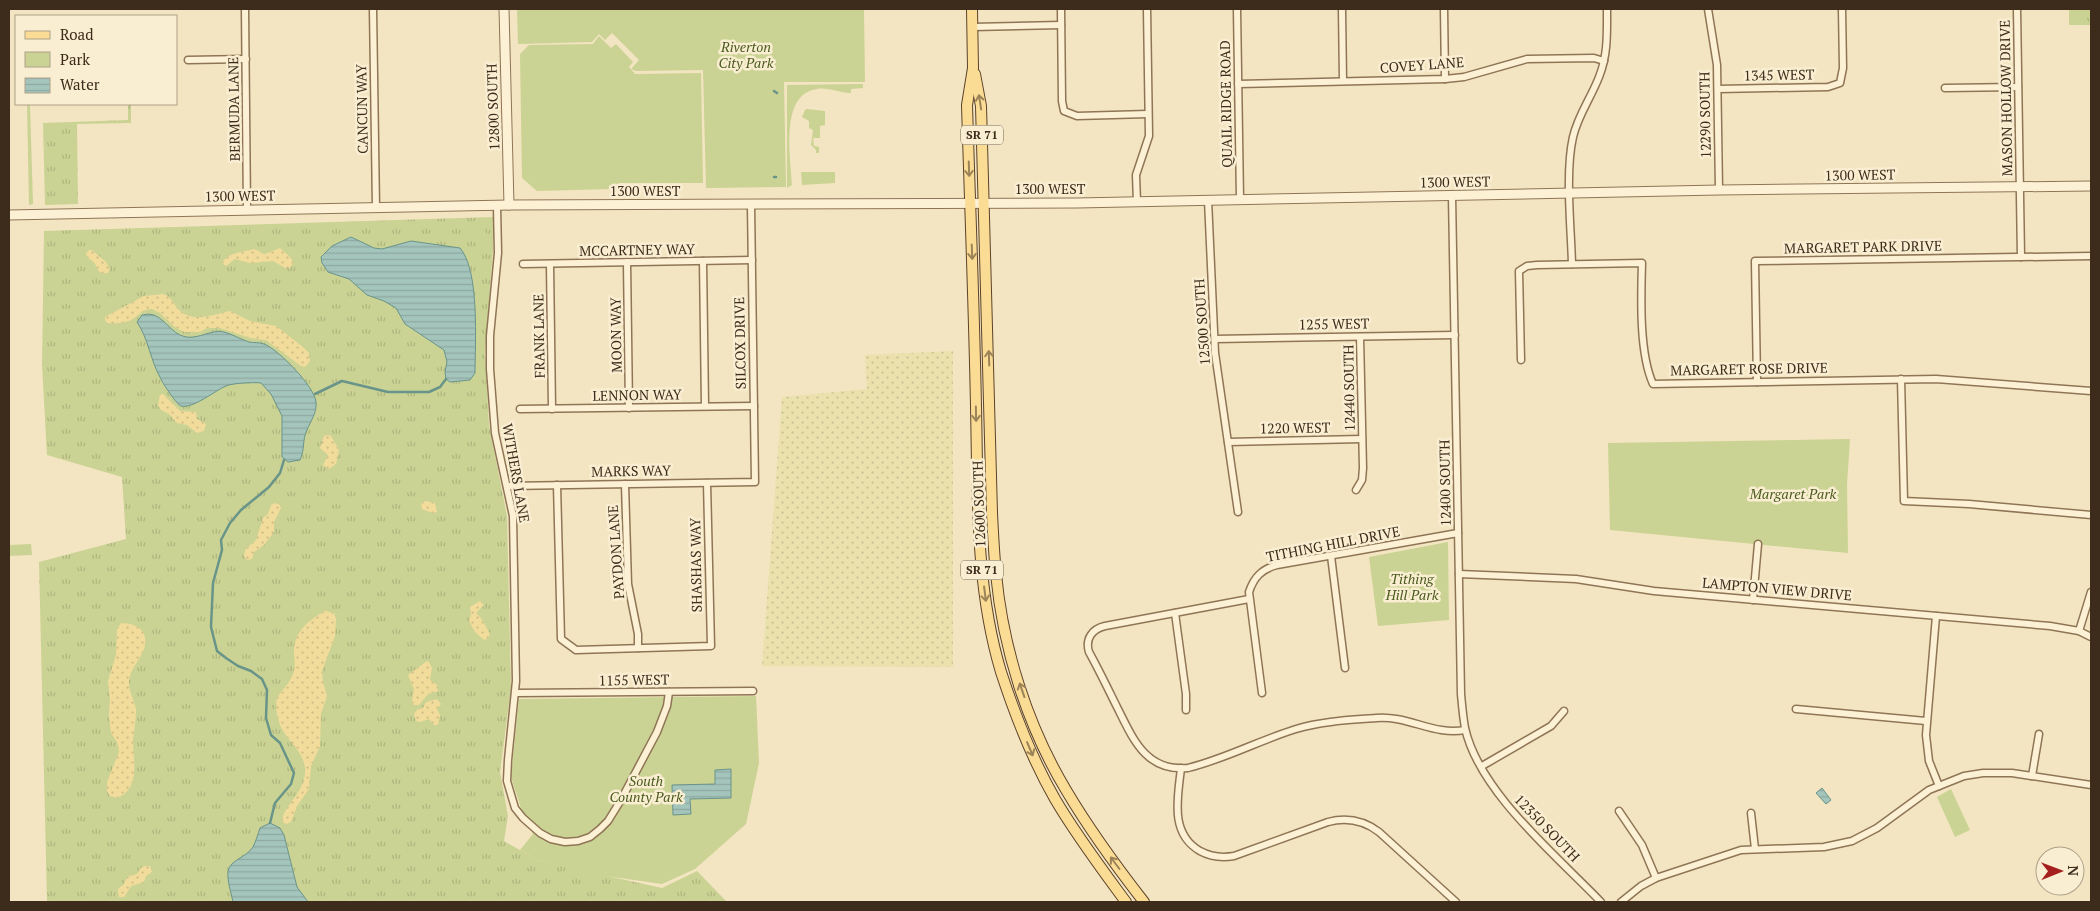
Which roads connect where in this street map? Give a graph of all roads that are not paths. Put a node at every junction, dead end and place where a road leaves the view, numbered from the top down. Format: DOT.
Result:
graph roads {
  1 [pos="245,9"];
  2 [pos="373,9"];
  3 [pos="504,9"];
  4 [pos="972,9"];
  5 [pos="1060,9"];
  6 [pos="1147,9"];
  7 [pos="1237,9"];
  8 [pos="1342,9"];
  9 [pos="1444,9"];
  10 [pos="1607,9"];
  11 [pos="1708,9"];
  12 [pos="1842,9"];
  13 [pos="2017,9"];
  14 [pos="1061,25"];
  15 [pos="973,26"];
  16 [pos="246,59"];
  17 [pos="188,60"];
  18 [pos="1604,61"];
  19 [pos="974,68"];
  20 [pos="1445,79"];
  21 [pos="1343,81"];
  22 [pos="1238,84"];
  23 [pos="2018,87"];
  24 [pos="1945,88"];
  25 [pos="1718,89"];
  26 [pos="1148,114"];
  27 [pos="2091,186"];
  28 [pos="2020,187"];
  29 [pos="1719,190"];
  30 [pos="1571,194"];
  31 [pos="1452,196"];
  32 [pos="1240,199"];
  33 [pos="1208,200"];
  34 [pos="1137,202"];
  35 [pos="970,203"];
  36 [pos="983,203"];
  37 [pos="510,205"];
  38 [pos="751,205"];
  39 [pos="497,206"];
  40 [pos="376,208"];
  41 [pos="248,210"];
  42 [pos="9,215"];
  43 [pos="2091,256"];
  44 [pos="2021,257"];
  45 [pos="752,260"];
  46 [pos="703,261"];
  47 [pos="627,262"];
  48 [pos="523,264"];
  49 [pos="550,264"];
  50 [pos="1572,264"];
  51 [pos="1455,335"];
  52 [pos="1360,337"];
  53 [pos="1214,339"];
  54 [pos="1521,360"];
  55 [pos="1901,379"];
  56 [pos="1757,382"];
  57 [pos="2091,391"];
  58 [pos="705,406"];
  59 [pos="754,406"];
  60 [pos="629,408"];
  61 [pos="520,409"];
  62 [pos="552,409"];
  63 [pos="1362,439"];
  64 [pos="1228,442"];
  65 [pos="755,482"];
  66 [pos="707,483"];
  67 [pos="625,484"];
  68 [pos="557,485"];
  69 [pos="507,486"];
  70 [pos="1356,490"];
  71 [pos="1238,512"];
  72 [pos="2091,515"];
  73 [pos="1458,533"];
  74 [pos="1758,544"];
  75 [pos="1331,556"];
  76 [pos="1459,574"];
  77 [pos="2091,592"];
  78 [pos="1249,599"];
  79 [pos="1754,600"];
  80 [pos="1175,613"];
  81 [pos="1936,616"];
  82 [pos="2079,631"];
  83 [pos="2091,637"];
  84 [pos="638,648"];
  85 [pos="1345,668"];
  86 [pos="753,691"];
  87 [pos="669,692"];
  88 [pos="516,693"];
  89 [pos="1262,693"];
  90 [pos="1796,709"];
  91 [pos="1186,710"];
  92 [pos="1564,711"];
  93 [pos="1926,721"];
  94 [pos="1465,730"];
  95 [pos="2039,734"];
  96 [pos="1482,766"];
  97 [pos="1181,768"];
  98 [pos="2032,776"];
  99 [pos="1939,786"];
  100 [pos="2091,786"];
  101 [pos="1619,811"];
  102 [pos="1751,813"];
  103 [pos="1756,848"];
  104 [pos="1656,878"];
  105 [pos="1126,902"];
  106 [pos="1144,902"];
  107 [pos="1456,902"];
  108 [pos="1601,902"];
  109 [pos="1622,902"];
  1 -- 16 [label="street, BERMUDA LANE"];
  2 -- 40 [label="street, CANCUN WAY"];
  3 -- 37 [label="street, 12800 SOUTH"];
  4 -- 15 [label="main road, 12600 SOUTH / SR 71"];
  5 -- 14 [label="street"];
  6 -- 26 [label="street"];
  7 -- 22 [label="street, QUAIL RIDGE ROAD"];
  8 -- 21 [label="street"];
  9 -- 20 [label="street"];
  10 -- 18 [label="street"];
  11 -- 25 [label="street, 12290 SOUTH"];
  12 -- 25 [label="street, 1345 WEST"];
  13 -- 23 [label="street, MASON HOLLOW DRIVE"];
  14 -- 15 [label="street"];
  14 -- 26 [label="street"];
  15 -- 19 [label="main road, 12600 SOUTH / SR 71"];
  16 -- 17 [label="street"];
  16 -- 41 [label="street, BERMUDA LANE"];
  18 -- 20 [label="street, COVEY LANE"];
  18 -- 30 [label="street"];
  19 -- 35 [label="main road, 12600 SOUTH / SR 71, one-way"];
  36 -- 19 [label="main road, 12600 SOUTH / SR 71, one-way"];
  20 -- 21 [label="street, COVEY LANE"];
  21 -- 22 [label="street, COVEY LANE"];
  22 -- 32 [label="street, QUAIL RIDGE ROAD"];
  23 -- 24 [label="street"];
  23 -- 28 [label="street, MASON HOLLOW DRIVE"];
  25 -- 29 [label="street, 12290 SOUTH"];
  26 -- 34 [label="street"];
  27 -- 28 [label="street, 1300 WEST"];
  28 -- 29 [label="street, 1300 WEST"];
  28 -- 44 [label="street, MASON HOLLOW DRIVE"];
  29 -- 30 [label="street, 1300 WEST"];
  30 -- 31 [label="street, 1300 WEST"];
  30 -- 50 [label="street"];
  31 -- 32 [label="street, 1300 WEST"];
  31 -- 51 [label="street, 12400 SOUTH"];
  32 -- 33 [label="street, 1300 WEST"];
  33 -- 34 [label="street, 1300 WEST"];
  33 -- 53 [label="street, 12500 SOUTH"];
  34 -- 36 [label="street, 1300 WEST"];
  35 -- 36 [label="street, 1300 WEST"];
  35 -- 38 [label="street, 1300 WEST"];
  35 -- 105 [label="main road, 12600 SOUTH / SR 71, one-way"];
  106 -- 36 [label="main road, 12600 SOUTH / SR 71, one-way"];
  37 -- 38 [label="street, 1300 WEST"];
  37 -- 39 [label="street, 1300 WEST"];
  38 -- 45 [label="street, SILCOX DRIVE"];
  39 -- 40 [label="street, 1300 WEST"];
  39 -- 69 [label="street, WITHERS LANE"];
  40 -- 41 [label="street, 1300 WEST"];
  41 -- 42 [label="street, 1300 WEST"];
  43 -- 44 [label="street, MARGARET PARK DRIVE"];
  44 -- 56 [label="street, MARGARET PARK DRIVE"];
  45 -- 46 [label="street, MCCARTNEY WAY"];
  45 -- 59 [label="street, SILCOX DRIVE"];
  46 -- 47 [label="street, MCCARTNEY WAY"];
  46 -- 58 [label="street"];
  47 -- 49 [label="street, MCCARTNEY WAY"];
  47 -- 60 [label="street, MOON WAY"];
  48 -- 49 [label="street, MCCARTNEY WAY"];
  49 -- 62 [label="street, FRANK LANE"];
  50 -- 54 [label="street, MARGARET ROSE DRIVE"];
  50 -- 56 [label="street, MARGARET ROSE DRIVE"];
  51 -- 52 [label="street, 1255 WEST"];
  51 -- 73 [label="street, 12400 SOUTH"];
  52 -- 53 [label="street, 1255 WEST"];
  52 -- 63 [label="street, 12440 SOUTH"];
  53 -- 64 [label="street, 12500 SOUTH"];
  55 -- 56 [label="street, MARGARET ROSE DRIVE"];
  55 -- 57 [label="street, MARGARET ROSE DRIVE"];
  55 -- 72 [label="street"];
  58 -- 59 [label="street, LENNON WAY"];
  58 -- 60 [label="street, LENNON WAY"];
  59 -- 65 [label="street, SILCOX DRIVE"];
  60 -- 62 [label="street, LENNON WAY"];
  61 -- 62 [label="street, LENNON WAY"];
  63 -- 64 [label="street, 1220 WEST"];
  63 -- 70 [label="street, 12440 SOUTH"];
  64 -- 71 [label="street, 12500 SOUTH"];
  65 -- 66 [label="street, MARKS WAY"];
  66 -- 67 [label="street, MARKS WAY"];
  66 -- 84 [label="street, SHASHAS WAY"];
  67 -- 68 [label="street, MARKS WAY"];
  67 -- 84 [label="street, PAYDON LANE"];
  68 -- 69 [label="street, MARKS WAY"];
  68 -- 84 [label="street"];
  69 -- 88 [label="street, WITHERS LANE"];
  73 -- 75 [label="street, TITHING HILL DRIVE"];
  73 -- 76 [label="street, 12400 SOUTH"];
  74 -- 79 [label="street"];
  75 -- 78 [label="street, TITHING HILL DRIVE"];
  75 -- 85 [label="street"];
  76 -- 79 [label="street, LAMPTON VIEW DRIVE"];
  76 -- 94 [label="street, 12400 SOUTH"];
  77 -- 82 [label="street"];
  78 -- 80 [label="street"];
  78 -- 89 [label="street"];
  79 -- 81 [label="street, LAMPTON VIEW DRIVE"];
  80 -- 91 [label="street"];
  80 -- 97 [label="street"];
  81 -- 82 [label="street, LAMPTON VIEW DRIVE"];
  81 -- 93 [label="street"];
  82 -- 83 [label="street, LAMPTON VIEW DRIVE"];
  86 -- 87 [label="street, 1155 WEST"];
  87 -- 88 [label="street, 1155 WEST"];
  87 -- 88 [label="street, WITHERS LANE"];
  90 -- 93 [label="street"];
  92 -- 96 [label="street"];
  93 -- 99 [label="street"];
  94 -- 96 [label="street, 12400 SOUTH"];
  94 -- 97 [label="street"];
  95 -- 98 [label="street"];
  96 -- 108 [label="street, 12350 SOUTH"];
  97 -- 107 [label="street"];
  98 -- 99 [label="street"];
  98 -- 100 [label="street"];
  99 -- 103 [label="street"];
  101 -- 104 [label="street"];
  102 -- 103 [label="street"];
  103 -- 104 [label="street"];
  104 -- 109 [label="street"];
}
